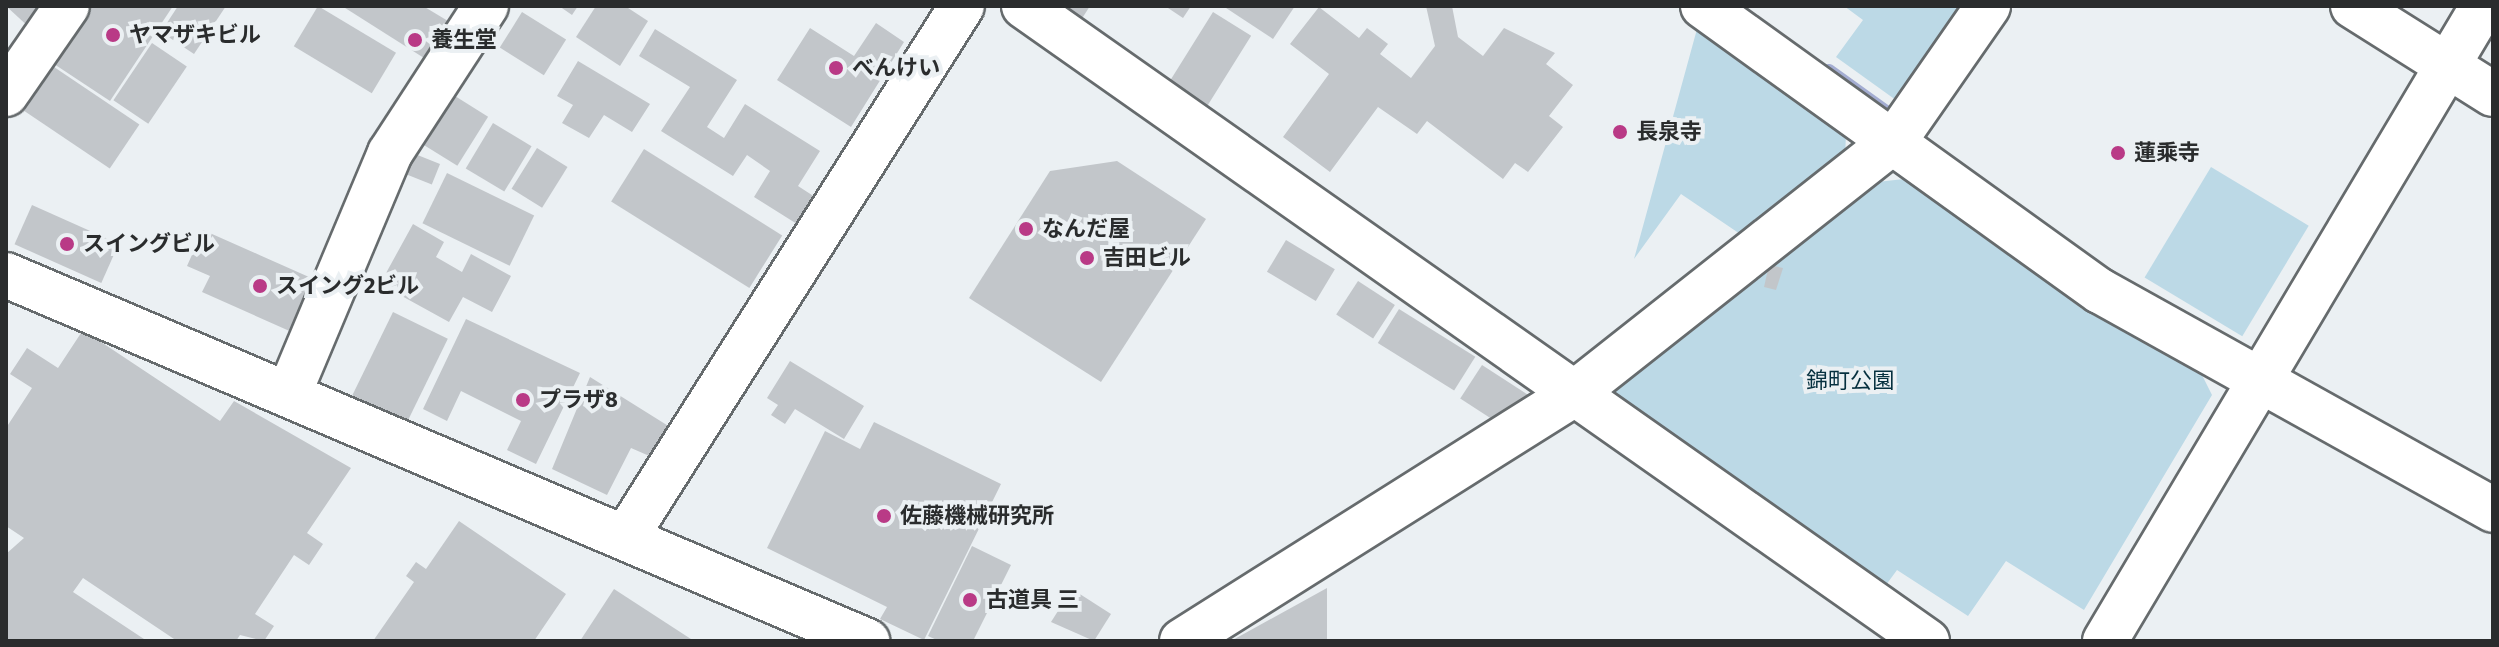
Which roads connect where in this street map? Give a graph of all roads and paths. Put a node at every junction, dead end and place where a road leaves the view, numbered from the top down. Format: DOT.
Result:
graph roads {
  1 [pos="67,6"];
  2 [pos="486,6"];
  3 [pos="962,6"];
  4 [pos="1024,6"];
  5 [pos="1703,6"];
  6 [pos="1988,6"];
  7 [pos="2353,6"];
  8 [pos="2483,6"];
  9 [pos="2445,68"];
  10 [pos="6,94"];
  11 [pos="2493,94"];
  12 [pos="1895,140"];
  13 [pos="6,275"];
  14 [pos="2260,381"];
  15 [pos="290,391"];
  16 [pos="1572,395"];
  17 [pos="2493,510"];
  18 [pos="627,535"];
  19 [pos="867,641"];
  20 [pos="1182,641"];
  21 [pos="1927,641"];
  22 [pos="2105,641"];
  1 -- 10 [label="street"];
  2 -- 15 [label="street"];
  3 -- 18 [label="street"];
  4 -- 16 [label="street"];
  5 -- 12 [label="street"];
  6 -- 12 [label="street"];
  7 -- 9 [label="street"];
  8 -- 9 [label="street"];
  9 -- 11 [label="street"];
  9 -- 14 [label="street"];
  12 -- 14 [label="street"];
  12 -- 16 [label="street"];
  13 -- 15 [label="street"];
  14 -- 17 [label="street"];
  14 -- 22 [label="street"];
  15 -- 18 [label="street"];
  16 -- 20 [label="street"];
  16 -- 21 [label="street"];
  18 -- 19 [label="street"];
}
